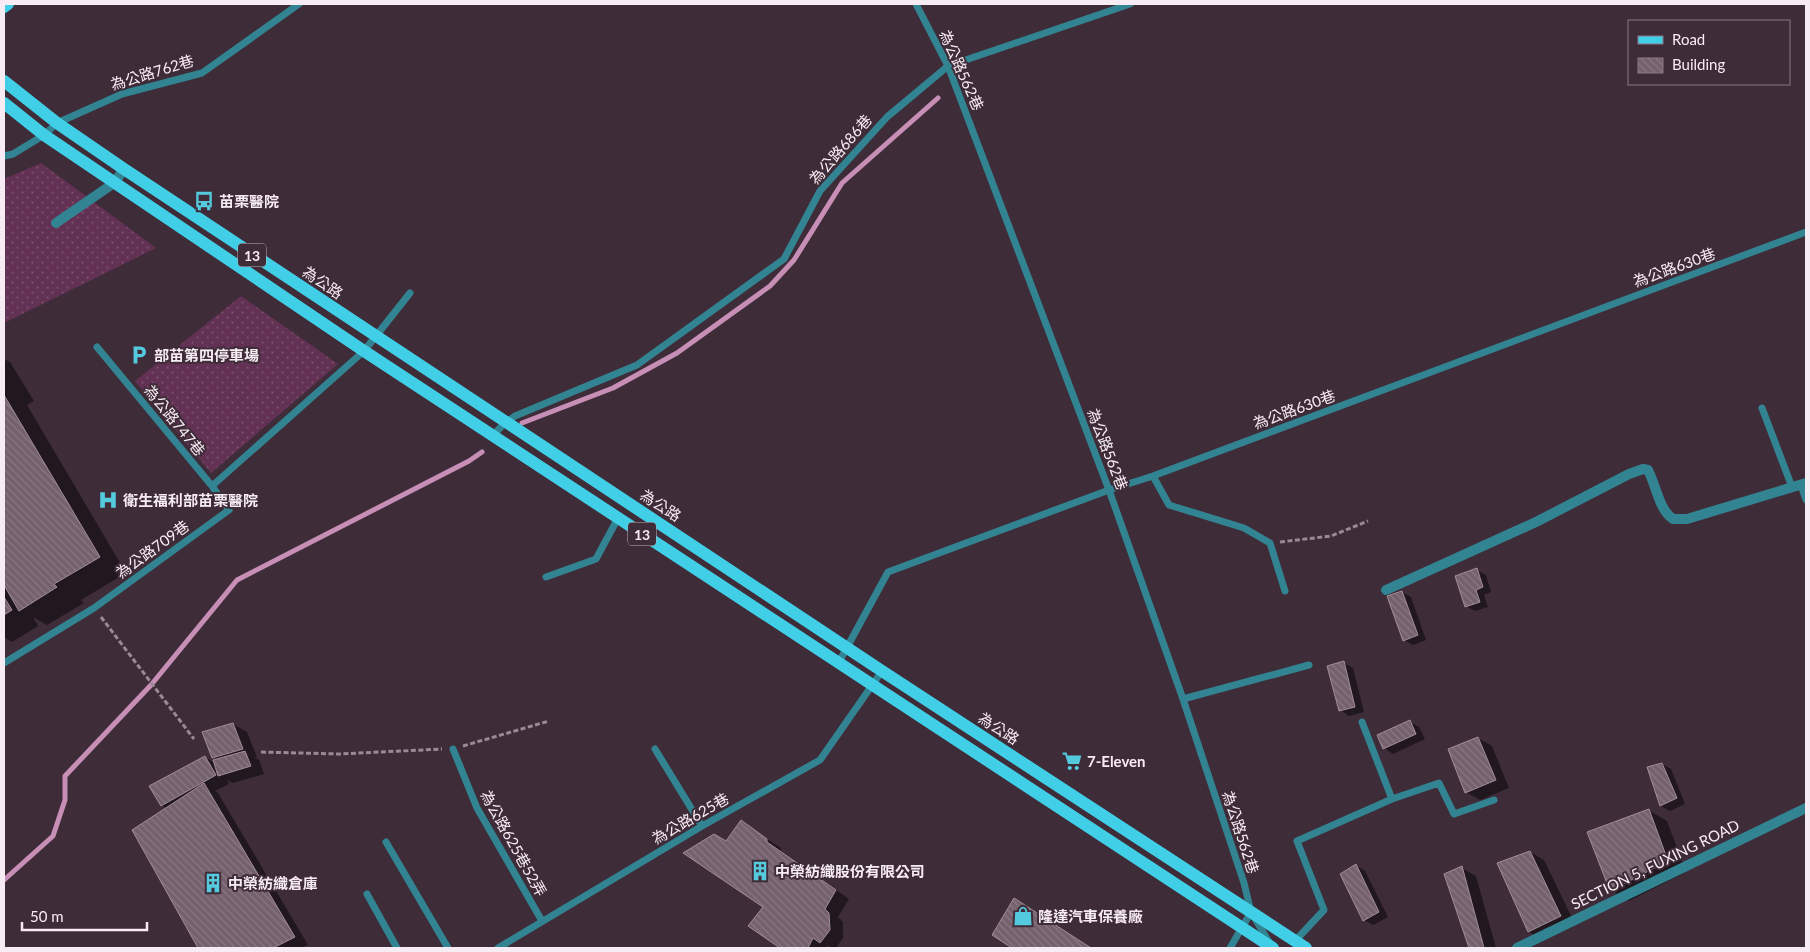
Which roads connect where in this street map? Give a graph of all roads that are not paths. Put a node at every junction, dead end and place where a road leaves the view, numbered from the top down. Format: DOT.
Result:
graph roads {
  1 [pos="8,4"];
  2 [pos="299,4"];
  3 [pos="916,4"];
  4 [pos="1130,4"];
  5 [pos="4,7"];
  6 [pos="948,66"];
  7 [pos="4,81"];
  8 [pos="4,103"];
  9 [pos="57,123"];
  10 [pos="44,135"];
  11 [pos="4,156"];
  12 [pos="124,169"];
  13 [pos="114,183"];
  14 [pos="56,223"];
  15 [pos="1806,232"];
  16 [pos="410,293"];
  17 [pos="375,336"];
  18 [pos="97,347"];
  19 [pos="364,351"];
  20 [pos="1762,408"];
  21 [pos="505,423"];
  22 [pos="492,436"];
  23 [pos="1153,476"];
  24 [pos="1800,485"];
  25 [pos="212,486"];
  26 [pos="1109,490"];
  27 [pos="1806,500"];
  28 [pos="618,518"];
  29 [pos="546,577"];
  30 [pos="1386,590"];
  31 [pos="1285,591"];
  32 [pos="848,648"];
  33 [pos="839,662"];
  34 [pos="4,663"];
  35 [pos="1309,665"];
  36 [pos="882,671"];
  37 [pos="873,686"];
  38 [pos="1183,700"];
  39 [pos="1362,722"];
  40 [pos="453,749"];
  41 [pos="655,749"];
  42 [pos="1392,799"];
  43 [pos="1494,800"];
  44 [pos="1806,808"];
  45 [pos="702,826"];
  46 [pos="386,842"];
  47 [pos="366,894"];
  48 [pos="1251,912"];
  49 [pos="542,921"];
  50 [pos="1242,929"];
  51 [pos="1295,941"];
  52 [pos="396,948"];
  53 [pos="448,948"];
  54 [pos="498,948"];
  55 [pos="1230,948"];
  56 [pos="1272,948"];
  57 [pos="1306,948"];
  58 [pos="1517,948"];
  1 -- 5 [label="main road"];
  2 -- 9 [label="lane, 為公路762巷"];
  3 -- 6 [label="lane, 為公路562巷"];
  4 -- 6 [label="lane, 為公路686巷"];
  6 -- 21 [label="lane, 為公路686巷"];
  6 -- 26 [label="lane, 為公路562巷"];
  7 -- 9 [label="main road, 為公路 / 13"];
  8 -- 10 [label="main road, 13"];
  9 -- 10 [label="lane, 為公路762巷"];
  9 -- 12 [label="main road, 為公路 / 13"];
  10 -- 11 [label="lane, 為公路762巷"];
  10 -- 13 [label="main road, 13"];
  12 -- 13 [label="street"];
  12 -- 17 [label="main road, 為公路 / 13"];
  13 -- 14 [label="street"];
  13 -- 19 [label="main road, 13"];
  15 -- 23 [label="lane, 為公路630巷"];
  16 -- 17 [label="lane"];
  17 -- 19 [label="lane"];
  17 -- 21 [label="main road, 為公路 / 13"];
  18 -- 25 [label="lane, 為公路747巷"];
  19 -- 22 [label="main road, 13"];
  19 -- 25 [label="lane"];
  20 -- 24 [label="lane"];
  21 -- 22 [label="lane, 為公路686巷"];
  21 -- 32 [label="main road, 為公路 / 13"];
  22 -- 28 [label="main road, 13"];
  23 -- 26 [label="lane, 為公路630巷"];
  23 -- 31 [label="lane"];
  24 -- 27 [label="lane"];
  24 -- 30 [label="street"];
  25 -- 34 [label="lane, 為公路709巷"];
  26 -- 32 [label="lane, 為公路630巷"];
  26 -- 38 [label="lane, 為公路562巷"];
  28 -- 29 [label="lane"];
  28 -- 33 [label="main road, 13"];
  32 -- 33 [label="lane, 為公路630巷"];
  32 -- 36 [label="main road, 為公路 / 13"];
  33 -- 37 [label="main road, 13"];
  35 -- 38 [label="lane"];
  36 -- 37 [label="lane, 為公路625巷"];
  36 -- 48 [label="main road, 為公路 / 13"];
  37 -- 45 [label="lane, 為公路625巷"];
  37 -- 50 [label="main road, 13"];
  38 -- 48 [label="lane, 為公路562巷"];
  39 -- 42 [label="lane"];
  40 -- 49 [label="lane, 為公路625巷52弄"];
  41 -- 45 [label="lane"];
  42 -- 43 [label="lane"];
  42 -- 51 [label="lane"];
  44 -- 58 [label="street, SECTION 5, FUXING ROAD"];
  45 -- 49 [label="lane, 為公路625巷"];
  46 -- 53 [label="lane"];
  47 -- 52 [label="lane"];
  48 -- 50 [label="lane"];
  48 -- 51 [label="main road, 為公路 / 13"];
  48 -- 56 [label="lane, 為公路562巷"];
  49 -- 54 [label="lane, 為公路625巷"];
  50 -- 55 [label="lane"];
  50 -- 56 [label="main road, 13"];
  51 -- 57 [label="main road, 為公路 / 13"];
}
